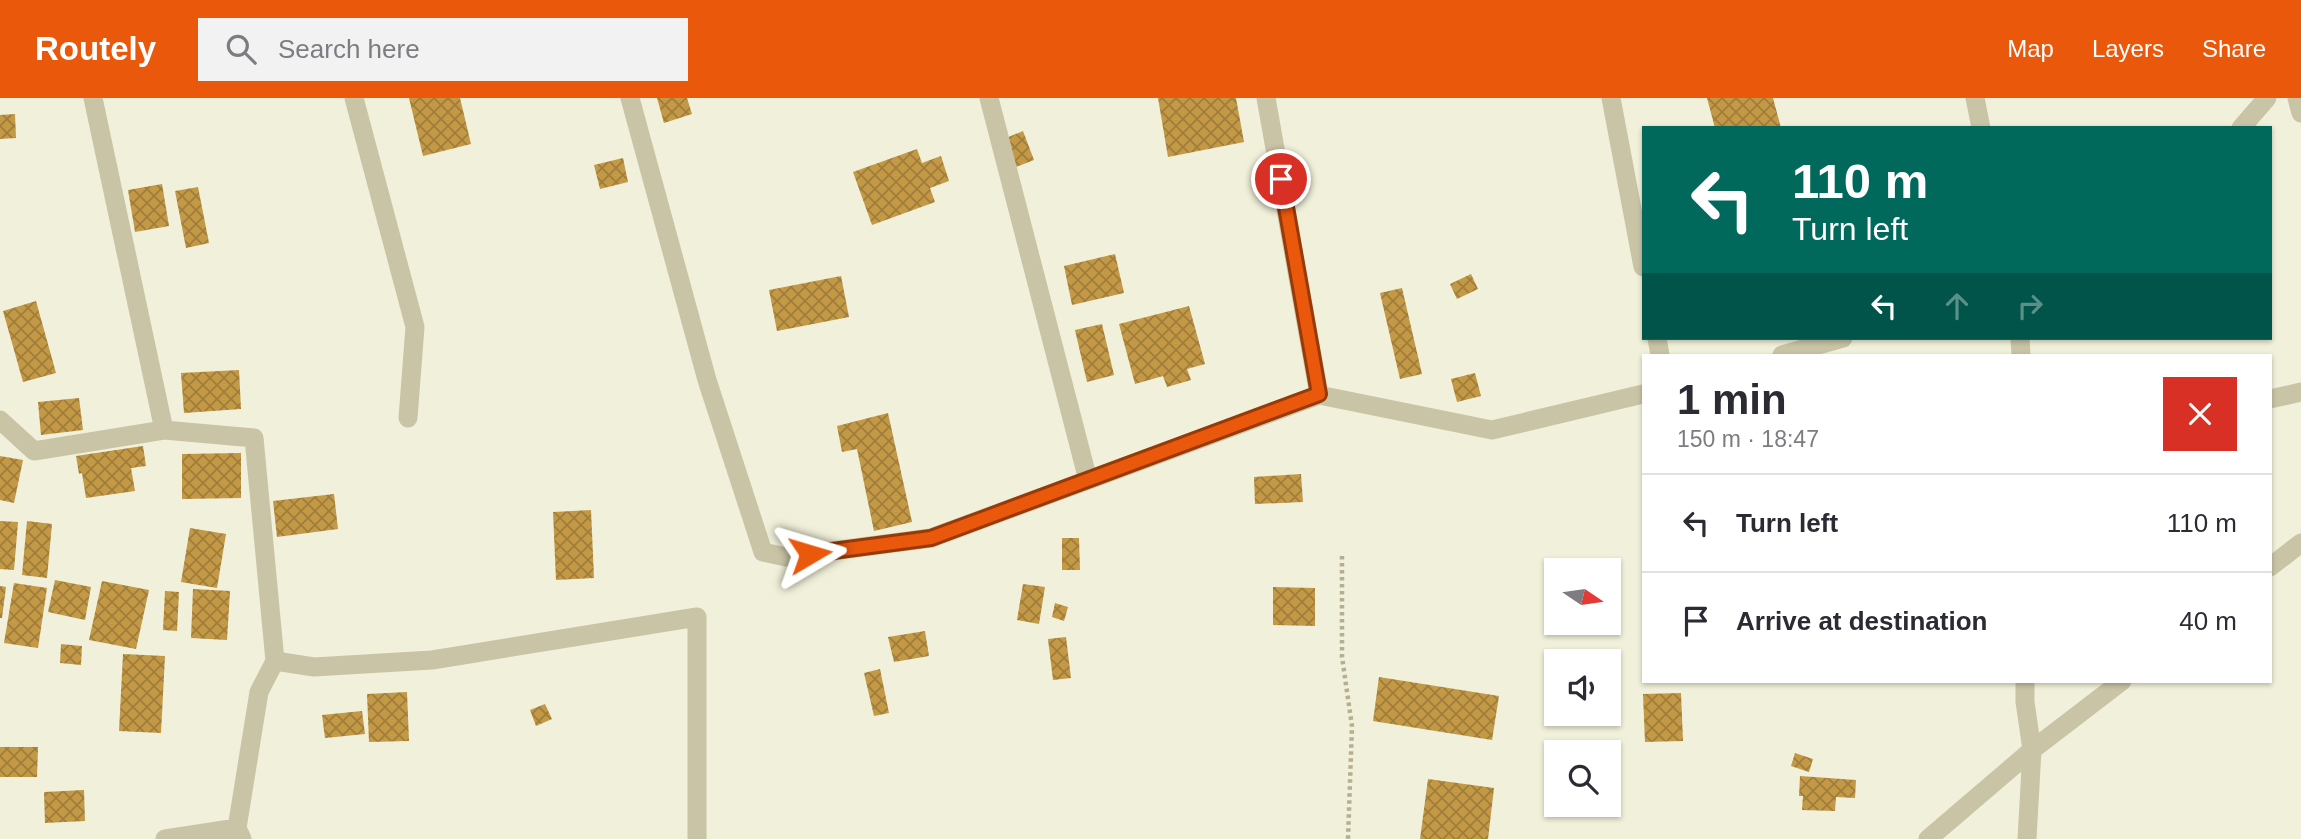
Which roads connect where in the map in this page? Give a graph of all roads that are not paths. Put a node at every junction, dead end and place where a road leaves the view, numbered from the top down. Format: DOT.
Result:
graph roads {
  1 [pos="93,98"];
  2 [pos="354,98"];
  3 [pos="630,98"];
  4 [pos="989,98"];
  5 [pos="1266,98"];
  6 [pos="1611,98"];
  7 [pos="1975,98"];
  8 [pos="2267,98"];
  9 [pos="2297,98"];
  10 [pos="2301,114"];
  11 [pos="1981,126"];
  12 [pos="2243,126"];
  13 [pos="1642,262"];
  14 [pos="1836,340"];
  15 [pos="1786,354"];
  16 [pos="2301,392"];
  17 [pos="1319,394"];
  18 [pos="1642,394"];
  19 [pos="2272,399"];
  20 [pos="408,418"];
  21 [pos="0,420"];
  22 [pos="164,430"];
  23 [pos="1088,480"];
  24 [pos="2301,543"];
  25 [pos="2272,565"];
  26 [pos="275,661"];
  27 [pos="2025,683"];
  28 [pos="2119,683"];
  29 [pos="2032,750"];
  30 [pos="239,833"];
  31 [pos="165,839"];
  32 [pos="697,839"];
  33 [pos="1928,839"];
  34 [pos="2027,839"];
  1 -- 22 [label="street"];
  2 -- 20 [label="street"];
  3 -- 23 [label="street"];
  4 -- 23 [label="street"];
  5 -- 17 [label="street"];
  6 -- 13 [label="street"];
  7 -- 11 [label="street"];
  8 -- 12 [label="street"];
  9 -- 10 [label="street"];
  14 -- 15 [label="street"];
  16 -- 19 [label="street"];
  17 -- 18 [label="street"];
  17 -- 23 [label="street"];
  21 -- 22 [label="street"];
  22 -- 26 [label="street"];
  24 -- 25 [label="street"];
  26 -- 30 [label="street"];
  26 -- 32 [label="street"];
  27 -- 29 [label="street"];
  28 -- 29 [label="street"];
  29 -- 33 [label="street"];
  29 -- 34 [label="street"];
  30 -- 31 [label="street"];
}
